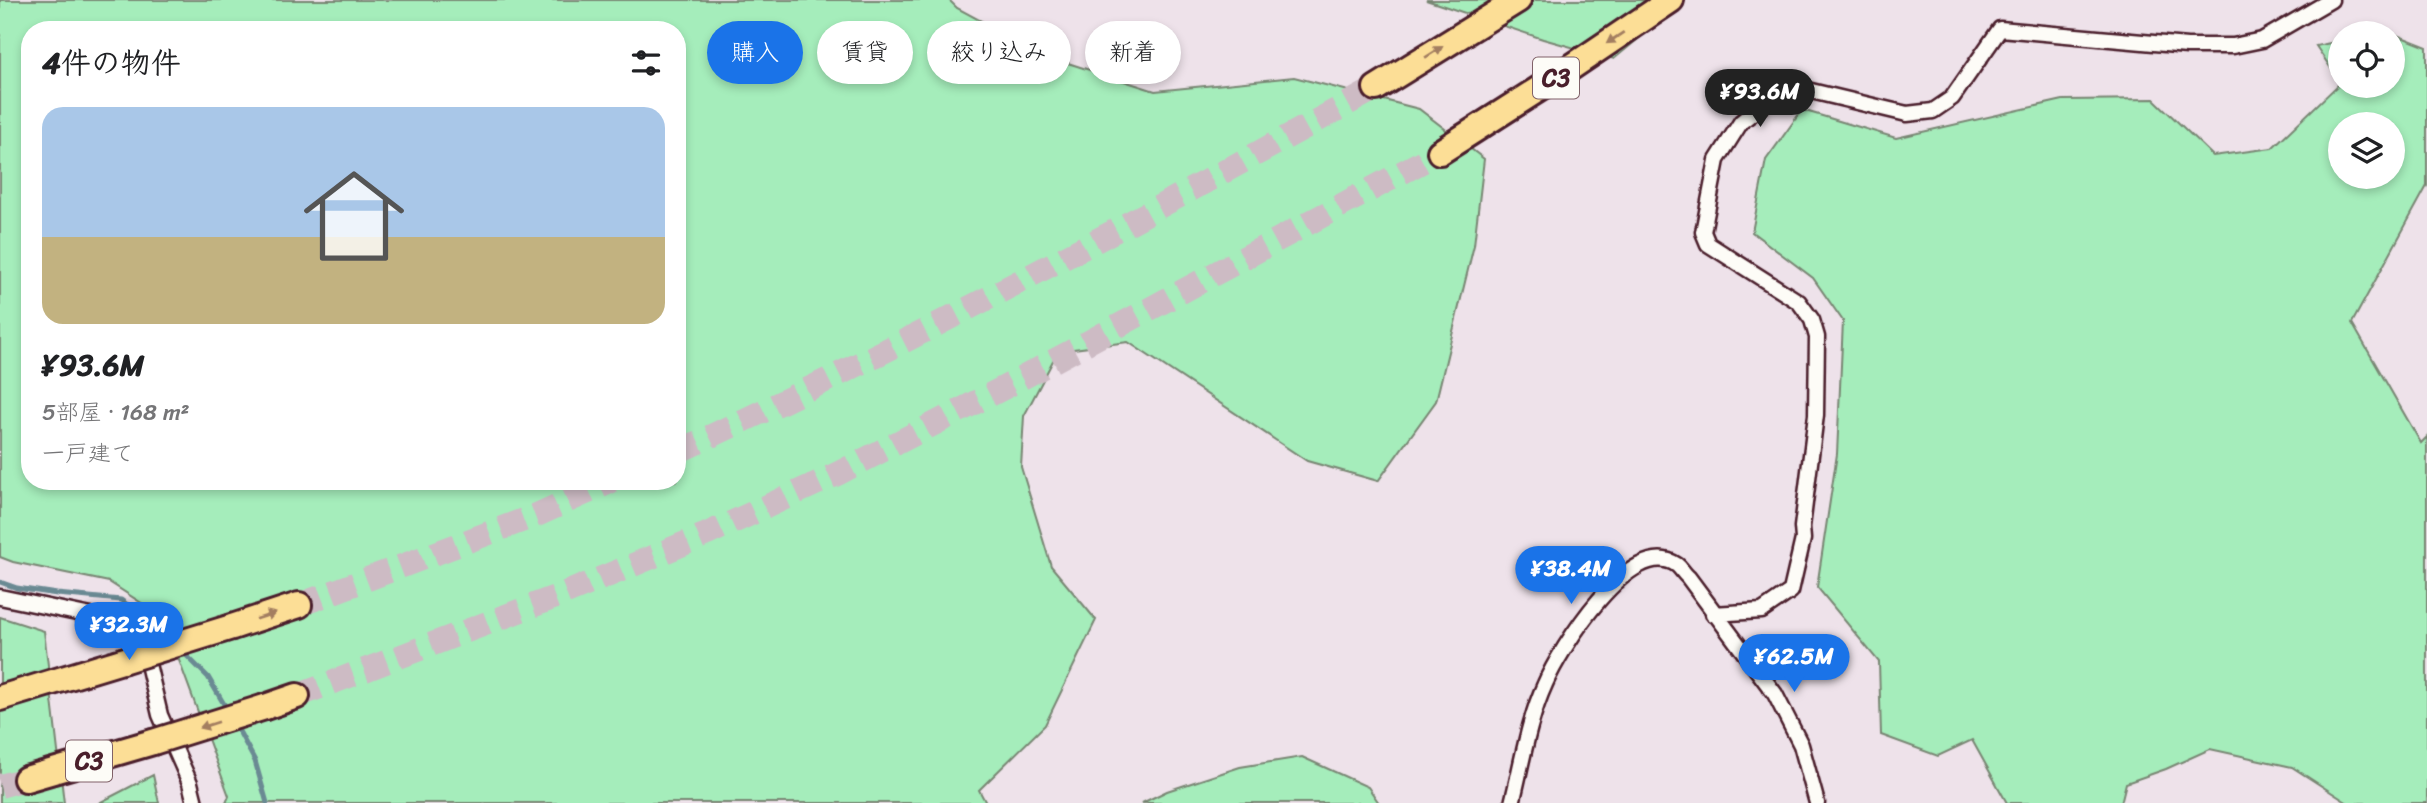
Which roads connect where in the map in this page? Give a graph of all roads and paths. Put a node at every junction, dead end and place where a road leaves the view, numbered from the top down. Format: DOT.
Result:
graph roads {
  1 [pos="1518,0"];
  2 [pos="1671,0"];
  3 [pos="2331,0"];
  4 [pos="1376,88"];
  5 [pos="1440,152"];
  6 [pos="0,597"];
  7 [pos="299,605"];
  8 [pos="1713,614"];
  9 [pos="297,696"];
  10 [pos="0,698"];
  11 [pos="26,779"];
  12 [pos="1513,802"];
  13 [pos="195,803"];
  14 [pos="1817,803"];
  4 -- 1 [label="highway, one-way"];
  2 -- 5 [label="highway, C3, one-way"];
  3 -- 8 [label="street"];
  6 -- 13 [label="street"];
  10 -- 7 [label="highway, one-way, bridge"];
  8 -- 12 [label="street"];
  8 -- 14 [label="street"];
  9 -- 11 [label="highway, C3, one-way, bridge"];
}
